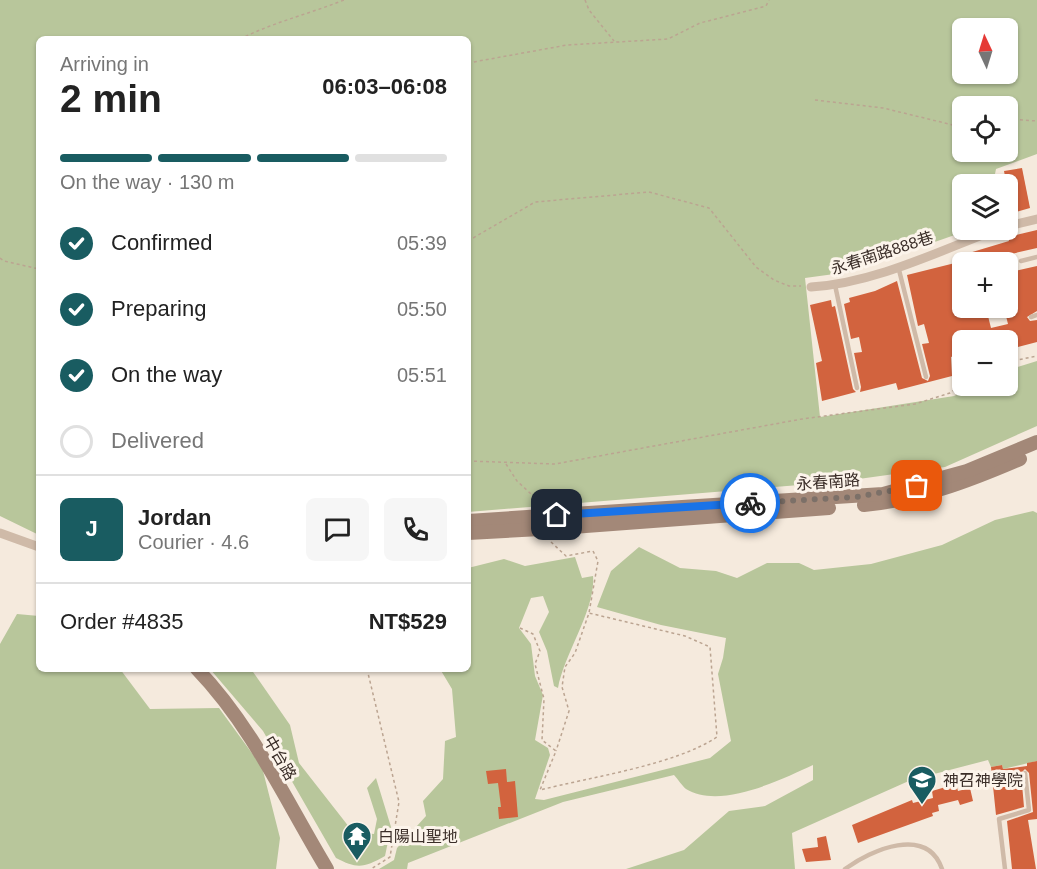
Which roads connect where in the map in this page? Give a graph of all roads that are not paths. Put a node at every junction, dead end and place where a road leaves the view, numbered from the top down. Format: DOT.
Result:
graph roads {
  1 [pos="1037,219"];
  2 [pos="1018,224"];
  3 [pos="969,240"];
  4 [pos="1037,257"];
  5 [pos="1021,261"];
  6 [pos="898,266"];
  7 [pos="836,285"];
  8 [pos="811,287"];
  9 [pos="1037,315"];
  10 [pos="1031,317"];
  11 [pos="926,377"];
  12 [pos="857,388"];
  13 [pos="1037,442"];
  14 [pos="1037,452"];
  15 [pos="969,476"];
  16 [pos="554,519"];
  17 [pos="471,521"];
  18 [pos="0,533"];
  19 [pos="471,533"];
  20 [pos="36,546"];
  21 [pos="200,672"];
  22 [pos="1025,773"];
  23 [pos="327,869"];
  24 [pos="845,869"];
  25 [pos="942,869"];
  26 [pos="1005,869"];
  1 -- 2 [label="street"];
  3 -- 6 [label="street, 永春南路888巷"];
  4 -- 5 [label="lane"];
  6 -- 7 [label="street, 永春南路888巷"];
  6 -- 11 [label="lane"];
  7 -- 8 [label="street, 永春南路888巷"];
  7 -- 12 [label="lane"];
  9 -- 10 [label="lane"];
  13 -- 15 [label="street, 永春南路"];
  14 -- 15 [label="street, 永春南路"];
  15 -- 16 [label="street, 永春南路"];
  16 -- 17 [label="street, 永春南路, bridge"];
  16 -- 19 [label="street, 永春南路, bridge"];
  18 -- 20 [label="street"];
  21 -- 23 [label="street, 中台路"];
  22 -- 26 [label="lane"];
  24 -- 25 [label="lane"];
}
